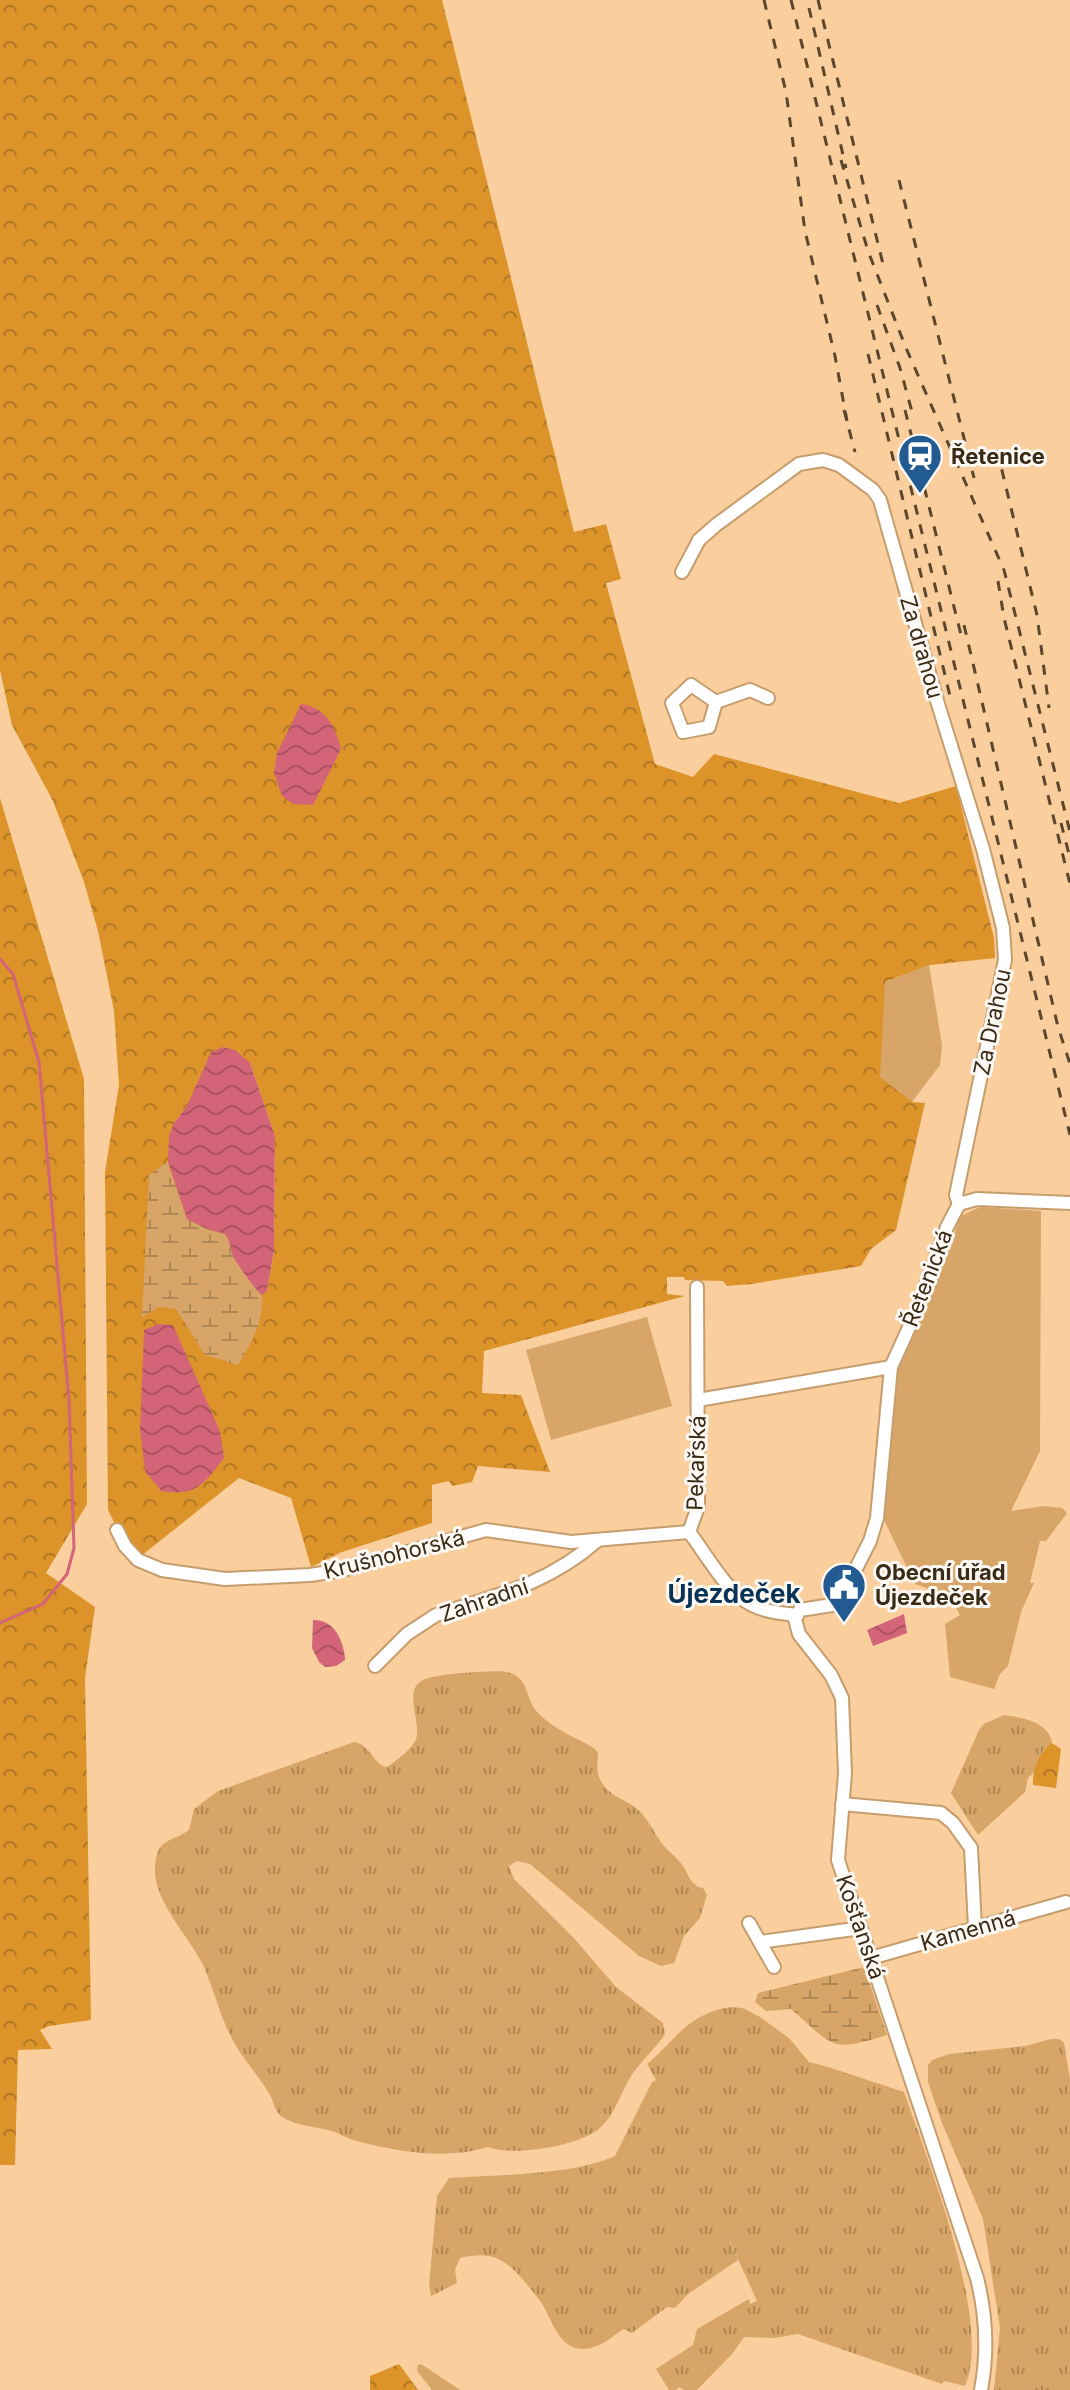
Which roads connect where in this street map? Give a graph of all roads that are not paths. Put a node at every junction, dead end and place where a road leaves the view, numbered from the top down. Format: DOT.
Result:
graph roads {
  1 [pos="682,572"];
  2 [pos="768,698"];
  3 [pos="716,702"];
  4 [pos="967,793"];
  5 [pos="1070,1203"];
  6 [pos="959,1204"];
  7 [pos="697,1287"];
  8 [pos="891,1367"];
  9 [pos="698,1400"];
  10 [pos="117,1530"];
  11 [pos="689,1532"];
  12 [pos="598,1540"];
  13 [pos="796,1615"];
  14 [pos="375,1666"];
  15 [pos="842,1804"];
  16 [pos="1066,1902"];
  17 [pos="749,1923"];
  18 [pos="975,1927"];
  19 [pos="861,1928"];
  20 [pos="760,1942"];
  21 [pos="871,1958"];
  22 [pos="774,1967"];
  23 [pos="981,2390"];
  1 -- 4 [label="street, Za drahou"];
  2 -- 3 [label="street"];
  4 -- 6 [label="street, Za Drahou"];
  5 -- 6 [label="street, Řetenická"];
  6 -- 8 [label="street, Řetenická"];
  7 -- 9 [label="street, Pekařská"];
  8 -- 9 [label="street"];
  8 -- 13 [label="street, Řetenická"];
  9 -- 11 [label="street, Pekařská"];
  10 -- 12 [label="street, Krušnohorská"];
  11 -- 12 [label="street, Krušnohorská"];
  11 -- 13 [label="street, Pekařská"];
  12 -- 14 [label="street, Zahradní"];
  13 -- 15 [label="street, Košťanská"];
  15 -- 18 [label="street"];
  15 -- 19 [label="street, Košťanská"];
  16 -- 18 [label="street, Kamenná"];
  17 -- 20 [label="street"];
  18 -- 21 [label="street, Kamenná"];
  19 -- 20 [label="street"];
  19 -- 21 [label="street, Košťanská"];
  20 -- 22 [label="street"];
  21 -- 23 [label="street, Košťanská"];
}
